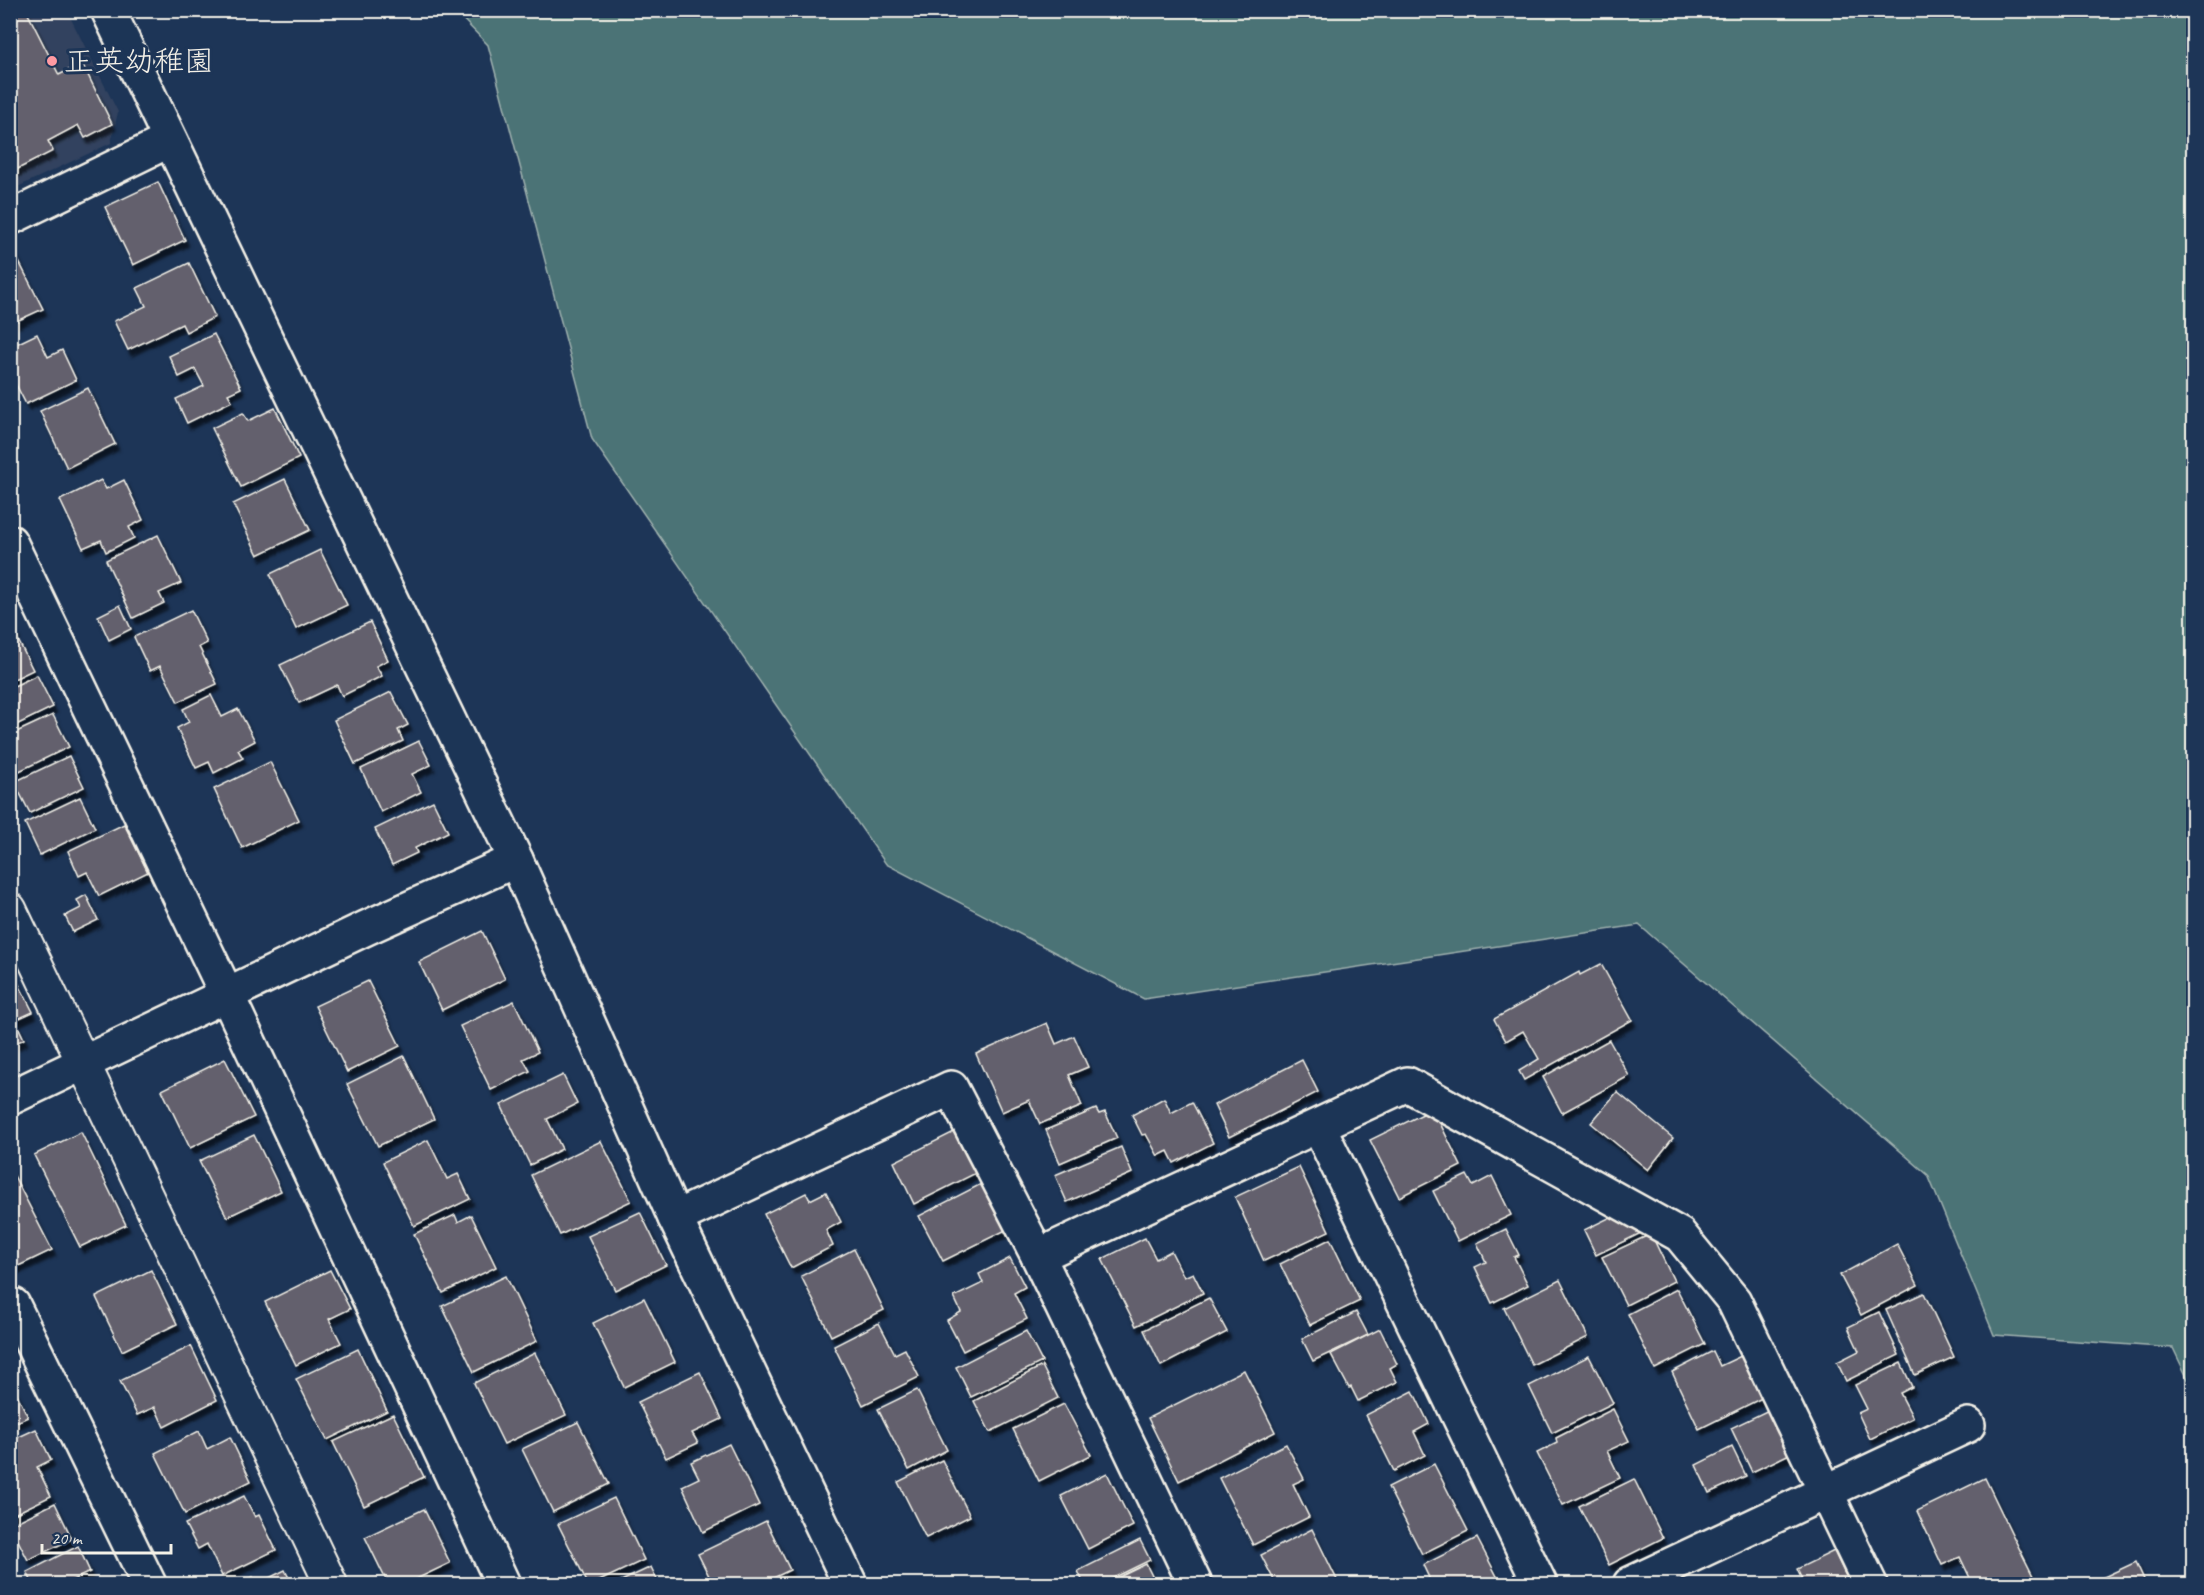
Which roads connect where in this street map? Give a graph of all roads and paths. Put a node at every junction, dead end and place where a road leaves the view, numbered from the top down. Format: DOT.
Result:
graph roads {
  1 [pos="108,10"];
  2 [pos="170,140"];
  3 [pos="10,218"];
  4 [pos="10,542"];
  5 [pos="516,860"];
  6 [pos="10,909"];
  7 [pos="227,995"];
  8 [pos="83,1063"];
  9 [pos="10,1098"];
  10 [pos="1319,1127"];
  11 [pos="675,1218"];
  12 [pos="1038,1256"];
  13 [pos="10,1306"];
  14 [pos="1968,1425"];
  15 [pos="1826,1492"];
  16 [pos="149,1584"];
  17 [pos="331,1584"];
  18 [pos="503,1584"];
  19 [pos="850,1584"];
  20 [pos="1195,1584"];
  21 [pos="1540,1584"];
  22 [pos="1630,1584"];
  23 [pos="1870,1584"];
  1 -- 2 [label="street"];
  2 -- 3 [label="street"];
  2 -- 5 [label="street"];
  4 -- 7 [label="street"];
  5 -- 7 [label="street"];
  5 -- 11 [label="street"];
  6 -- 8 [label="street"];
  7 -- 8 [label="street"];
  7 -- 18 [label="street"];
  8 -- 9 [label="street"];
  8 -- 17 [label="street"];
  10 -- 12 [label="street"];
  10 -- 15 [label="street"];
  10 -- 21 [label="street"];
  11 -- 12 [label="street"];
  11 -- 19 [label="street"];
  12 -- 20 [label="street"];
  13 -- 16 [label="street"];
  14 -- 15 [label="street"];
  15 -- 22 [label="street"];
  15 -- 23 [label="street"];
}
